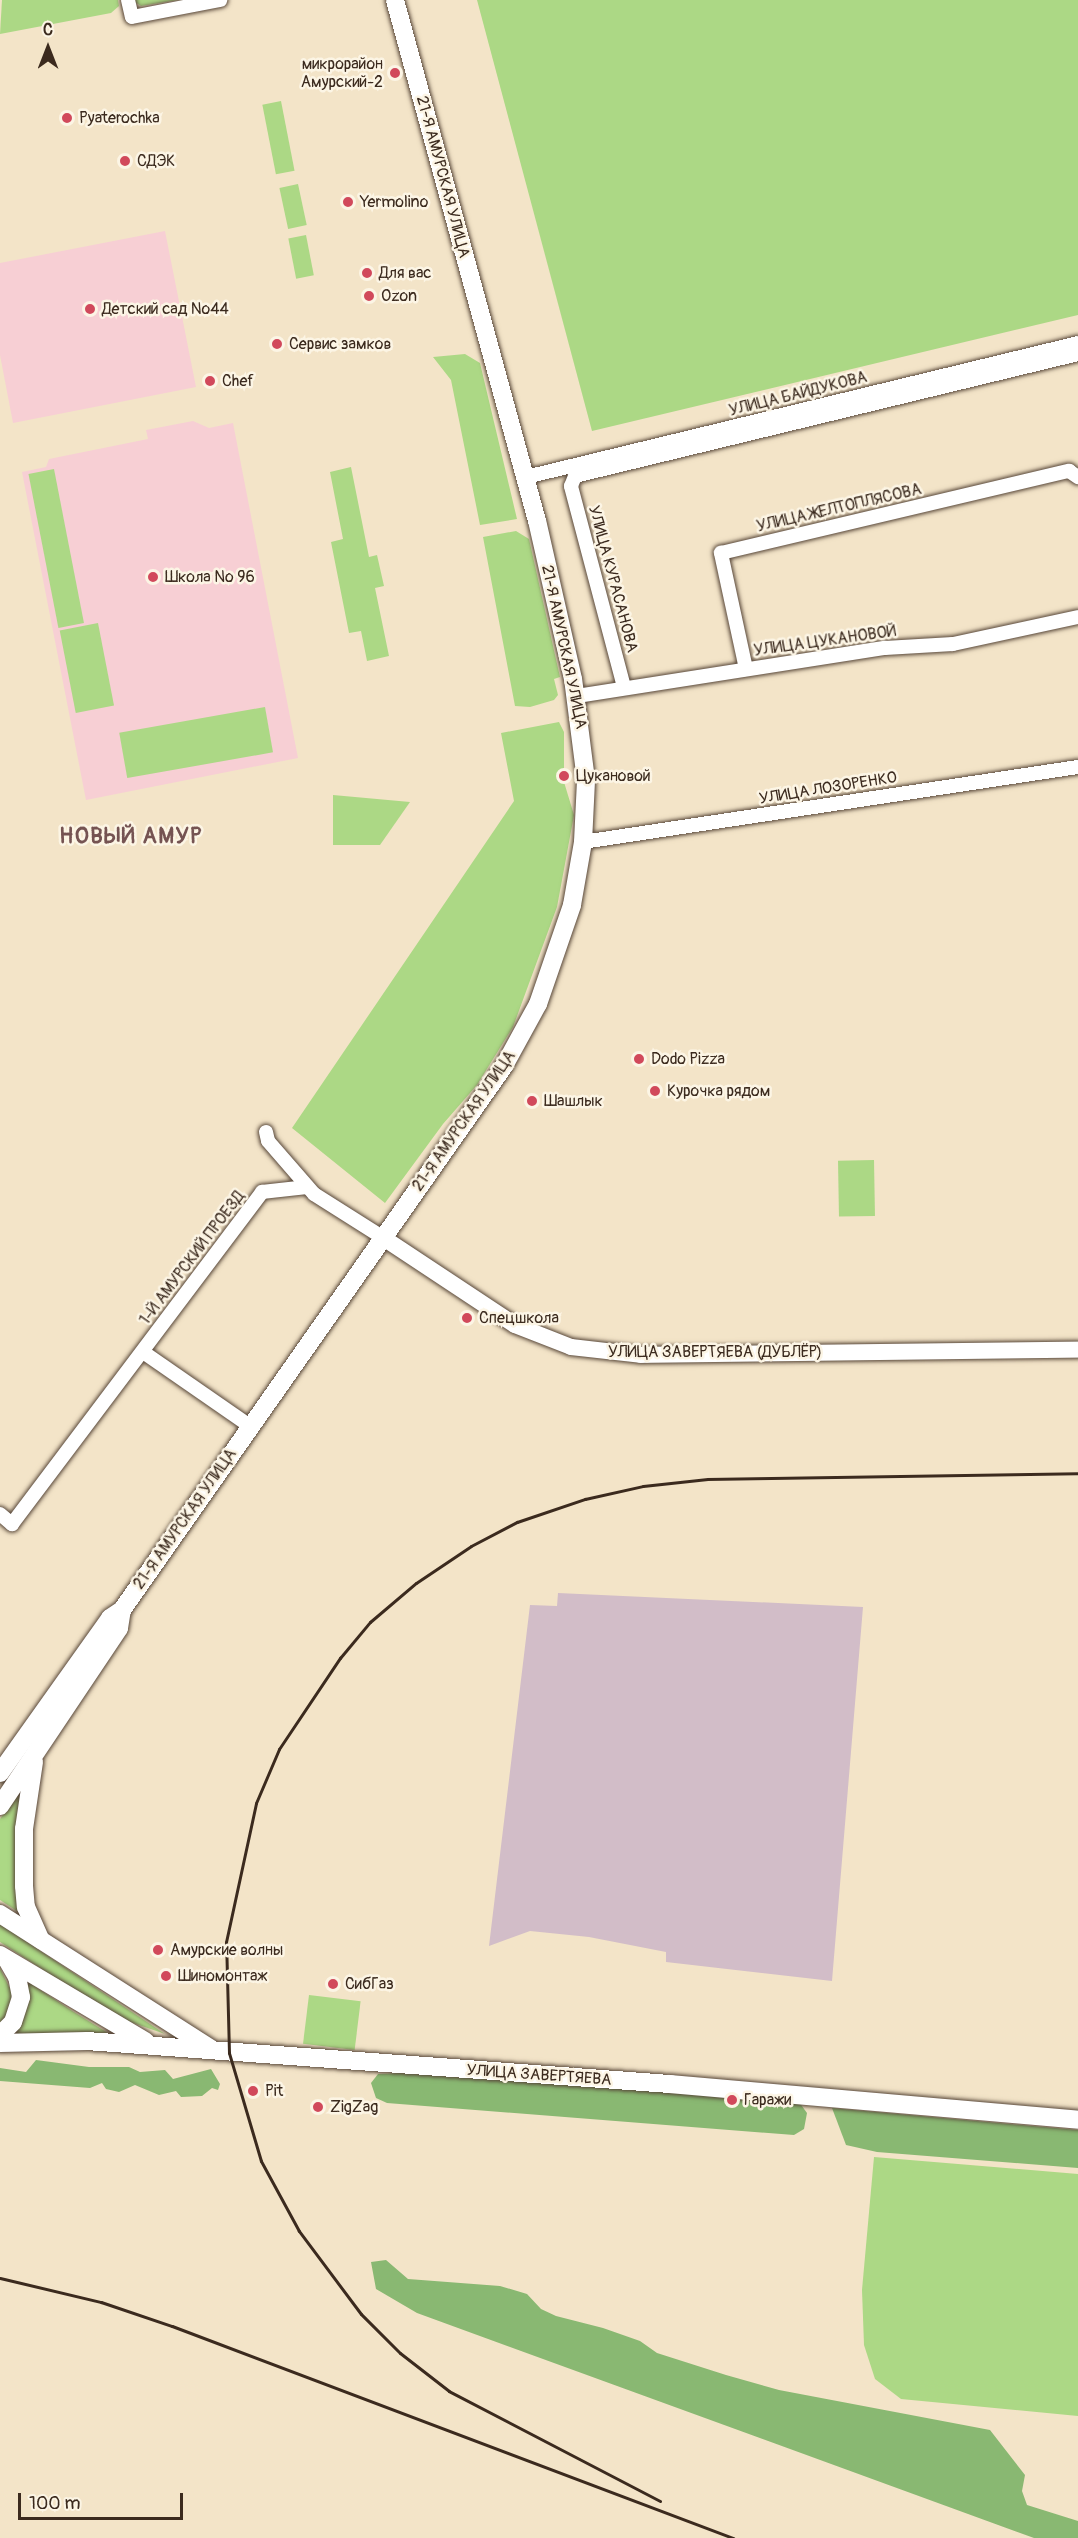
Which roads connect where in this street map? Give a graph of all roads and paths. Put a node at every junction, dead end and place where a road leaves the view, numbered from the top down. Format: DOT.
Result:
graph roads {
  1 [pos="128,0"];
  2 [pos="220,0"];
  3 [pos="395,0"];
  4 [pos="1078,343"];
  5 [pos="1078,354"];
  6 [pos="526,477"];
  7 [pos="1078,477"];
  8 [pos="572,480"];
  9 [pos="1078,617"];
  10 [pos="746,669"];
  11 [pos="624,687"];
  12 [pos="577,696"];
  13 [pos="1078,767"];
  14 [pos="583,842"];
  15 [pos="266,1132"];
  16 [pos="307,1187"];
  17 [pos="382,1237"];
  18 [pos="1078,1350"];
  19 [pos="142,1352"];
  20 [pos="250,1426"];
  21 [pos="0,1514"];
  22 [pos="31,1745"];
  23 [pos="0,1754"];
  24 [pos="0,1773"];
  25 [pos="0,1806"];
  26 [pos="0,1914"];
  27 [pos="41,1942"];
  28 [pos="3,1957"];
  29 [pos="175,2028"];
  30 [pos="0,2036"];
  31 [pos="0,2043"];
  32 [pos="167,2048"];
  33 [pos="215,2052"];
  34 [pos="1078,2120"];
  1 -- 2 [label="street"];
  3 -- 6 [label="main road, 21-Я АМУРСКАЯ УЛИЦА"];
  4 -- 6 [label="street, УЛИЦА БАЙДУКОВА"];
  5 -- 8 [label="street, УЛИЦА БАЙДУКОВА"];
  6 -- 12 [label="main road, 21-Я АМУРСКАЯ УЛИЦА"];
  7 -- 10 [label="street, УЛИЦА ЖЕЛТОПЛЯСОВА"];
  8 -- 11 [label="street, УЛИЦА КУРАСАНОВА"];
  9 -- 10 [label="street, УЛИЦА ЦУКАНОВОЙ"];
  10 -- 11 [label="street, УЛИЦА ЦУКАНОВОЙ"];
  11 -- 12 [label="street, УЛИЦА ЦУКАНОВОЙ"];
  12 -- 14 [label="main road, 21-Я АМУРСКАЯ УЛИЦА"];
  13 -- 14 [label="street, УЛИЦА ЛОЗОРЕНКО"];
  14 -- 17 [label="main road, 21-Я АМУРСКАЯ УЛИЦА"];
  15 -- 16 [label="street"];
  16 -- 17 [label="street"];
  16 -- 19 [label="street, 1-Й АМУРСКИЙ ПРОЕЗД"];
  17 -- 18 [label="street, УЛИЦА ЗАВЕРТЯЕВА (ДУБЛЁР)"];
  17 -- 20 [label="main road, 21-Я АМУРСКАЯ УЛИЦА"];
  19 -- 20 [label="street, 1-Й АМУРСКИЙ ПРОЕЗД"];
  19 -- 21 [label="street, 1-Й АМУРСКИЙ ПРОЕЗД"];
  20 -- 22 [label="main road, 21-Я АМУРСКАЯ УЛИЦА"];
  22 -- 23 [label="main road"];
  22 -- 24 [label="main road, 21-Я АМУРСКАЯ УЛИЦА"];
  22 -- 25 [label="main road, 21-Я АМУРСКАЯ УЛИЦА"];
  22 -- 27 [label="main road"];
  26 -- 27 [label="main road"];
  27 -- 29 [label="main road"];
  28 -- 30 [label="main road"];
  28 -- 32 [label="main road"];
  29 -- 32 [label="main road"];
  29 -- 33 [label="main road"];
  31 -- 32 [label="main road, УЛИЦА ЗАВЕРТЯЕВА"];
  32 -- 33 [label="main road, УЛИЦА ЗАВЕРТЯЕВА"];
  33 -- 34 [label="main road, УЛИЦА ЗАВЕРТЯЕВА"];
}
